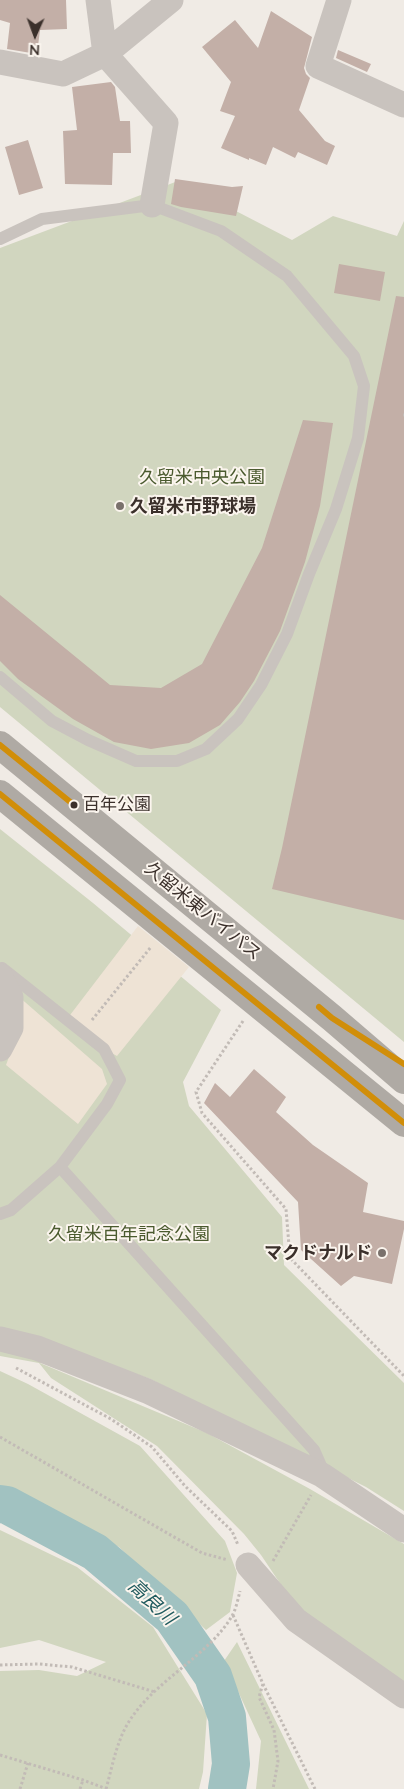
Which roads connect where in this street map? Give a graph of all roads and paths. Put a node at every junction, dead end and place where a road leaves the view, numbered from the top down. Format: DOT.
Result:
graph roads {
  1 [pos="98,0"];
  2 [pos="171,0"];
  3 [pos="339,0"];
  4 [pos="105,54"];
  5 [pos="0,62"];
  6 [pos="404,105"];
  7 [pos="152,205"];
  8 [pos="0,239"];
  9 [pos="0,677"];
  10 [pos="0,745"];
  11 [pos="0,794"];
  12 [pos="156,941"];
  13 [pos="0,966"];
  14 [pos="0,976"];
  15 [pos="255,1003"];
  16 [pos="82,1032"];
  17 [pos="0,1049"];
  18 [pos="404,1080"];
  19 [pos="404,1124"];
  20 [pos="60,1167"];
  21 [pos="0,1214"];
  22 [pos="0,1340"];
  23 [pos="10,1364"];
  24 [pos="404,1376"];
  25 [pos="0,1437"];
  26 [pos="324,1476"];
  27 [pos="404,1530"];
  28 [pos="259,1564"];
  29 [pos="0,1666"];
  30 [pos="263,1684"];
  31 [pos="155,1692"];
  32 [pos="404,1696"];
  33 [pos="0,1755"];
  34 [pos="28,1763"];
  35 [pos="83,1780"];
  36 [pos="20,1789"];
  37 [pos="80,1789"];
  38 [pos="106,1789"];
  39 [pos="273,1789"];
  40 [pos="315,1789"];
  1 -- 4 [label="street"];
  2 -- 4 [label="street"];
  3 -- 6 [label="street"];
  4 -- 5 [label="street"];
  4 -- 7 [label="street"];
  7 -- 8 [label="lane"];
  7 -- 9 [label="lane"];
  10 -- 18 [label="highway, 久留米東バイパス"];
  11 -- 15 [label="highway"];
  12 -- 16 [label="path"];
  13 -- 16 [label="lane"];
  14 -- 17 [label="street"];
  15 -- 19 [label="highway"];
  15 -- 24 [label="path"];
  16 -- 20 [label="lane"];
  20 -- 21 [label="lane"];
  20 -- 26 [label="lane"];
  22 -- 26 [label="street"];
  23 -- 28 [label="path"];
  25 -- 28 [label="path"];
  26 -- 27 [label="street"];
  26 -- 28 [label="path"];
  28 -- 32 [label="street"];
  29 -- 31 [label="path"];
  30 -- 31 [label="path"];
  30 -- 39 [label="path"];
  30 -- 40 [label="path"];
  31 -- 38 [label="path"];
  33 -- 34 [label="path"];
  34 -- 35 [label="path"];
  34 -- 36 [label="path"];
  35 -- 37 [label="path"];
  35 -- 38 [label="path"];
}
